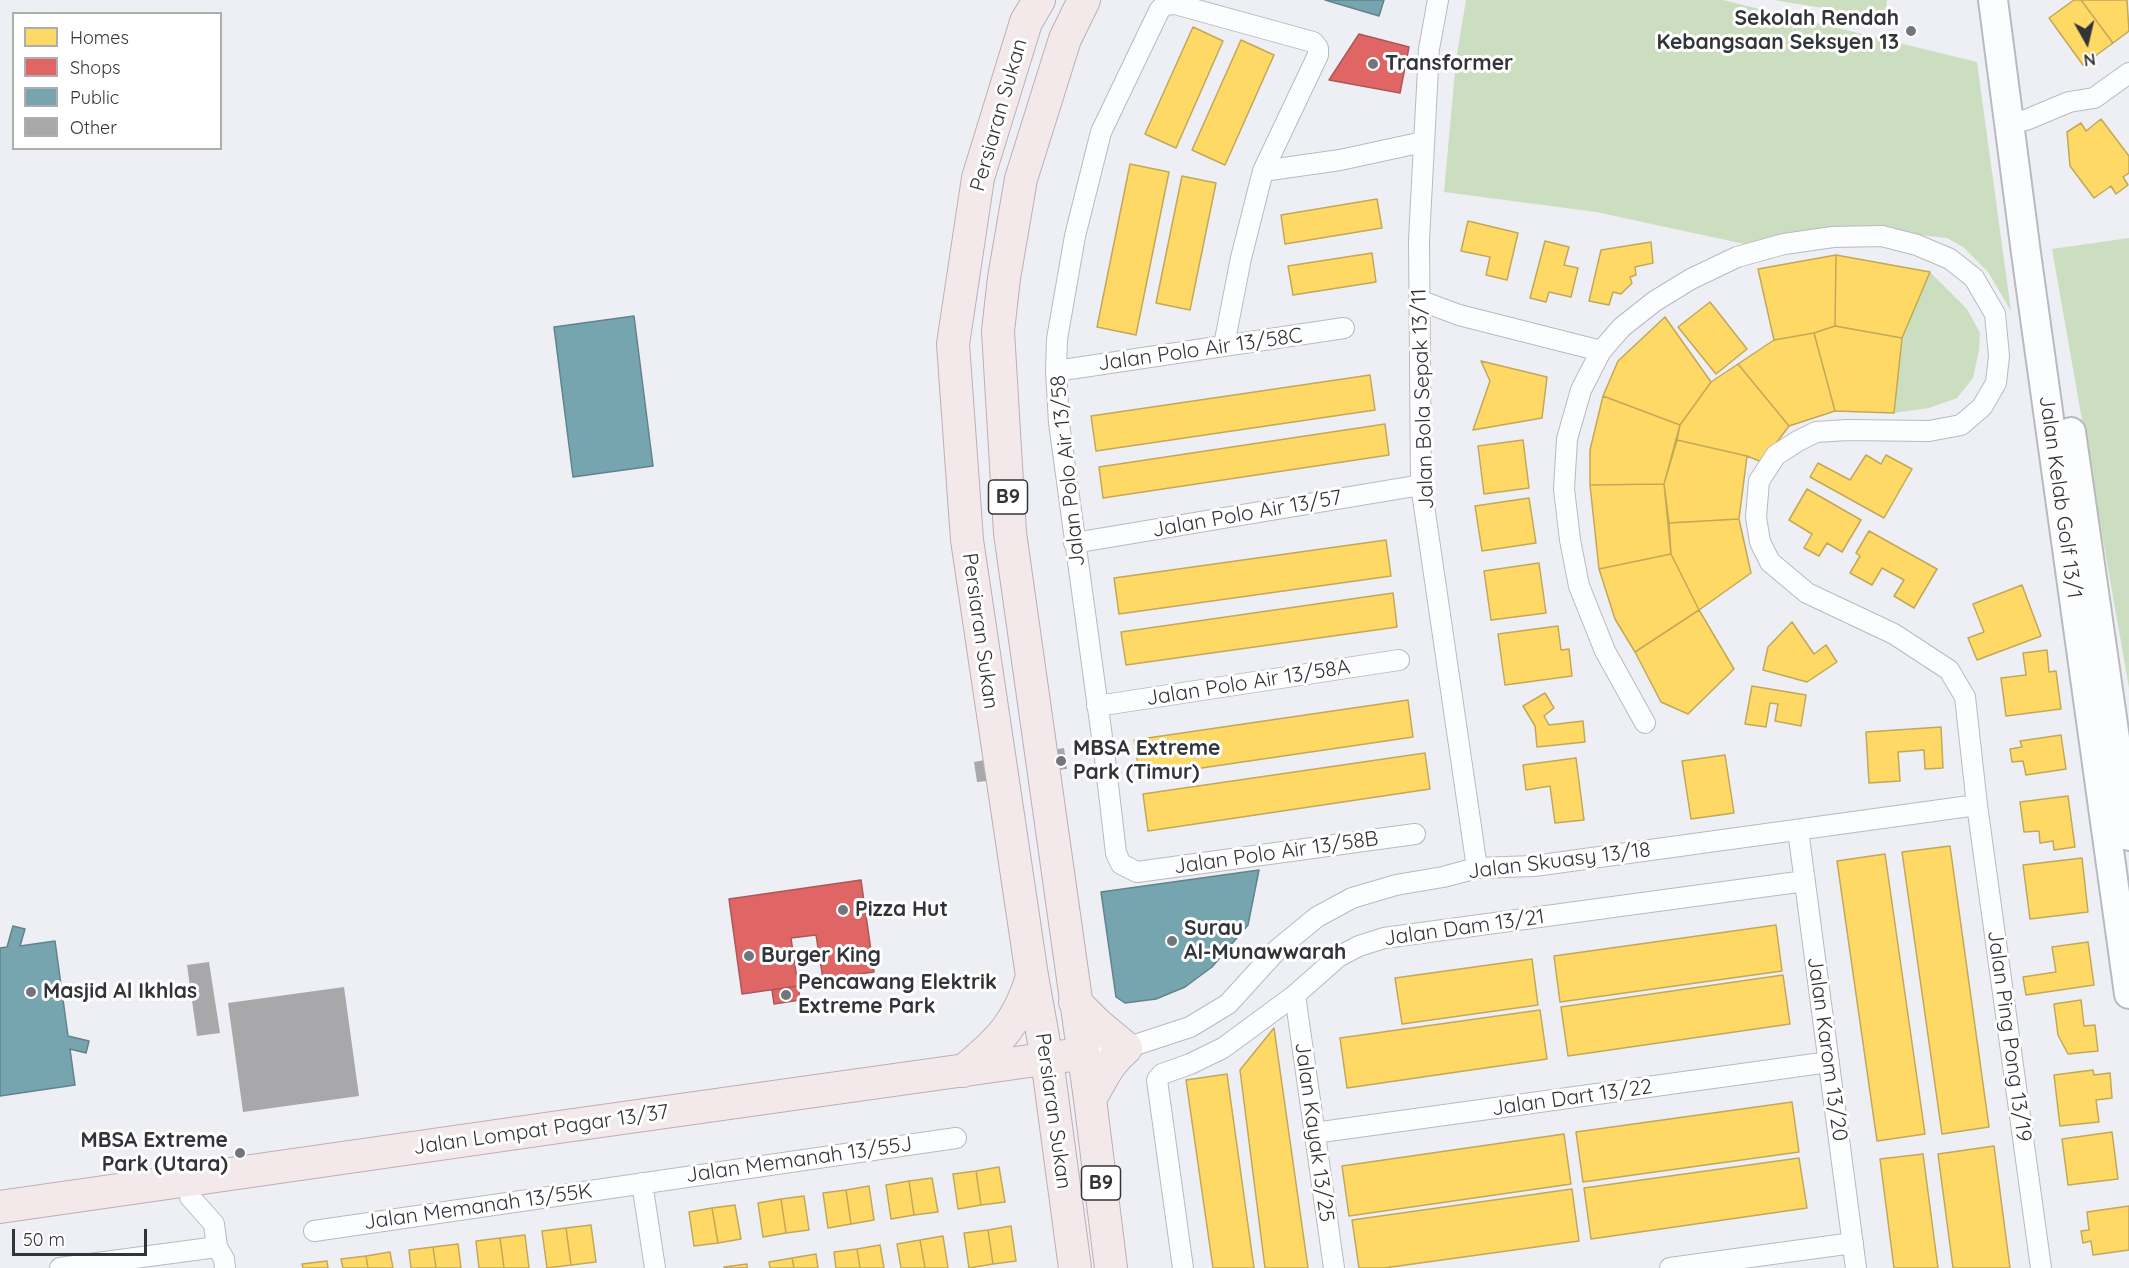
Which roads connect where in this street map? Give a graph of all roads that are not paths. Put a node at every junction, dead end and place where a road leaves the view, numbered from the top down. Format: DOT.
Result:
graph roads {
  1 [pos="1039,0"];
  2 [pos="1084,0"];
  3 [pos="1438,0"];
  4 [pos="1993,0"];
  5 [pos="2007,0"];
  6 [pos="2129,73"];
  7 [pos="2018,122"];
  8 [pos="1423,142"];
  9 [pos="1263,171"];
  10 [pos="1419,300"];
  11 [pos="1344,328"];
  12 [pos="1224,345"];
  13 [pos="1600,351"];
  14 [pos="1056,371"];
  15 [pos="1421,485"];
  16 [pos="1074,543"];
  17 [pos="1399,660"];
  18 [pos="1097,706"];
  19 [pos="1646,723"];
  20 [pos="1977,805"];
  21 [pos="1798,830"];
  22 [pos="1415,834"];
  23 [pos="2129,836"];
  24 [pos="1477,867"];
  25 [pos="1137,872"];
  26 [pos="1805,881"];
  27 [pos="2126,955"];
  28 [pos="1032,976"];
  29 [pos="2129,994"];
  30 [pos="1295,995"];
  31 [pos="1075,1002"];
  32 [pos="1126,1048"];
  33 [pos="1083,1054"];
  34 [pos="1047,1059"];
  35 [pos="1829,1062"];
  36 [pos="963,1071"];
  37 [pos="1090,1099"];
  38 [pos="1314,1133"];
  39 [pos="956,1138"];
  40 [pos="270,1169"];
  41 [pos="642,1183"];
  42 [pos="190,1197"];
  43 [pos="0,1207"];
  44 [pos="0,1228"];
  45 [pos="314,1231"];
  46 [pos="1853,1243"];
  47 [pos="217,1247"];
  48 [pos="60,1268"];
  49 [pos="225,1268"];
  50 [pos="655,1268"];
  51 [pos="1075,1268"];
  52 [pos="1112,1268"];
  53 [pos="1183,1268"];
  54 [pos="1334,1268"];
  55 [pos="1670,1268"];
  56 [pos="1856,1268"];
  57 [pos="2041,1268"];
  1 -- 28 [label="main road, Persiaran Sukan / B9"];
  2 -- 31 [label="main road, Persiaran Sukan / B9"];
  3 -- 8 [label="street, Jalan Bola Sepak 13/11"];
  4 -- 7 [label="street, Jalan Kelab Golf 13/1"];
  5 -- 7 [label="street"];
  6 -- 7 [label="street"];
  7 -- 23 [label="street"];
  7 -- 27 [label="street, Jalan Kelab Golf 13/1"];
  8 -- 9 [label="street"];
  8 -- 10 [label="street, Jalan Bola Sepak 13/11"];
  9 -- 12 [label="street"];
  9 -- 14 [label="street, Jalan Polo Air 13/58"];
  10 -- 13 [label="street"];
  10 -- 15 [label="street, Jalan Bola Sepak 13/11"];
  11 -- 12 [label="street, Jalan Polo Air 13/58C"];
  12 -- 14 [label="street, Jalan Polo Air 13/58C"];
  13 -- 19 [label="street, Jalan Ping Pong 13/19"];
  13 -- 20 [label="street, Jalan Ping Pong 13/19"];
  14 -- 16 [label="street, Jalan Polo Air 13/58"];
  15 -- 16 [label="street, Jalan Polo Air 13/57"];
  15 -- 24 [label="street, Jalan Bola Sepak 13/11"];
  16 -- 18 [label="street, Jalan Polo Air 13/58"];
  17 -- 18 [label="street, Jalan Polo Air 13/58A"];
  18 -- 25 [label="street, Jalan Polo Air 13/58"];
  20 -- 21 [label="street, Jalan Skuasy 13/18"];
  20 -- 57 [label="street, Jalan Ping Pong 13/19"];
  21 -- 24 [label="street, Jalan Skuasy 13/18"];
  21 -- 26 [label="street, Jalan Karom 13/20"];
  22 -- 25 [label="street, Jalan Polo Air 13/58B"];
  24 -- 32 [label="street, Jalan Skuasy 13/18"];
  26 -- 30 [label="street, Jalan Dam 13/21"];
  26 -- 35 [label="street, Jalan Karom 13/20"];
  27 -- 29 [label="street, Jalan Kelab Golf 13/1"];
  28 -- 34 [label="main road, Persiaran Sukan / B9"];
  28 -- 36 [label="main road"];
  30 -- 38 [label="street, Jalan Kayak 13/25"];
  30 -- 53 [label="street, Jalan Dam 13/21"];
  31 -- 32 [label="main road"];
  31 -- 33 [label="main road, Persiaran Sukan / B9"];
  32 -- 33 [label="street, Jalan Skuasy 13/18"];
  32 -- 37 [label="main road"];
  33 -- 34 [label="main road, Jalan Lompat Pagar 13/37"];
  33 -- 37 [label="main road, Persiaran Sukan / B9"];
  34 -- 36 [label="main road, Jalan Lompat Pagar 13/37"];
  34 -- 51 [label="main road, Persiaran Sukan / B9"];
  35 -- 38 [label="street, Jalan Dart 13/22"];
  35 -- 46 [label="street, Jalan Karom 13/20"];
  36 -- 40 [label="main road, Jalan Lompat Pagar 13/37"];
  37 -- 52 [label="main road, Persiaran Sukan / B9"];
  38 -- 54 [label="street, Jalan Kayak 13/25"];
  39 -- 41 [label="street, Jalan Memanah 13/55J"];
  40 -- 42 [label="main road"];
  40 -- 43 [label="main road, Jalan Lompat Pagar 13/37"];
  41 -- 45 [label="street, Jalan Memanah 13/55K"];
  41 -- 50 [label="street"];
  42 -- 44 [label="main road"];
  42 -- 47 [label="street"];
  46 -- 55 [label="street"];
  46 -- 56 [label="street, Jalan Karom 13/20"];
  47 -- 48 [label="street"];
  47 -- 49 [label="street"];
}
